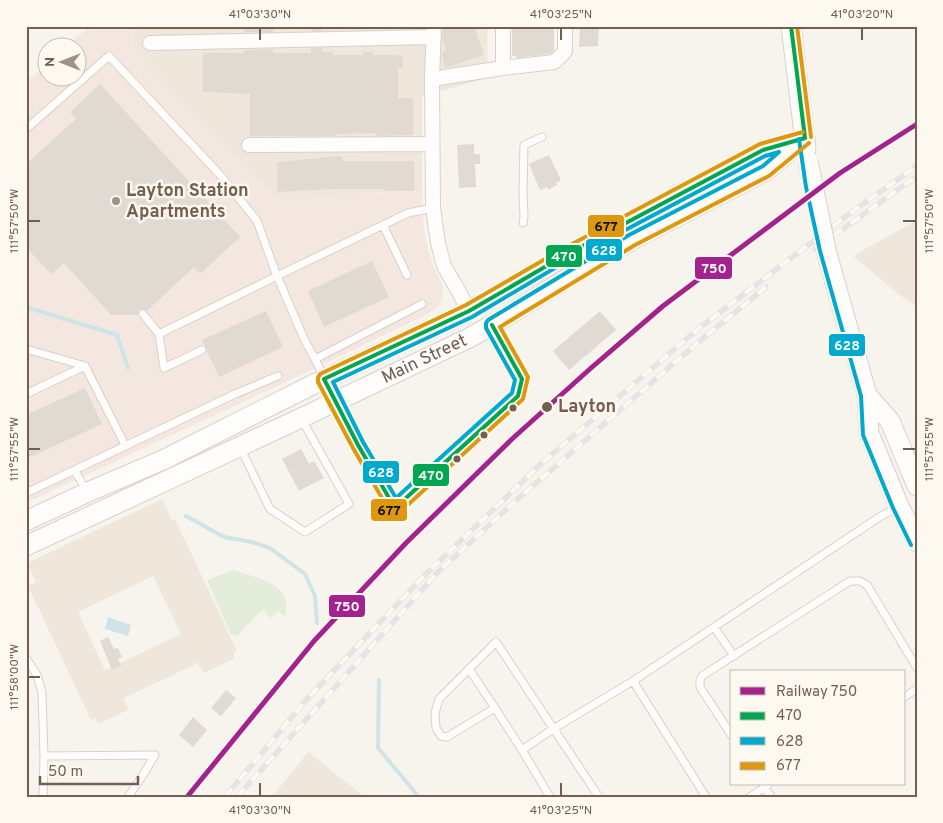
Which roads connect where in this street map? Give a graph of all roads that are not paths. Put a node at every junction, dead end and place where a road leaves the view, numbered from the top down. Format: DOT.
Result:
graph roads {
  1 [pos="504,26"];
  2 [pos="565,26"];
  3 [pos="791,26"];
  4 [pos="434,32"];
  5 [pos="150,43"];
  6 [pos="503,68"];
  7 [pos="432,79"];
  8 [pos="26,129"];
  9 [pos="542,137"];
  10 [pos="805,138"];
  11 [pos="432,144"];
  12 [pos="250,145"];
  13 [pos="433,208"];
  14 [pos="523,222"];
  15 [pos="382,225"];
  16 [pos="407,275"];
  17 [pos="277,276"];
  18 [pos="422,304"];
  19 [pos="469,311"];
  20 [pos="143,314"];
  21 [pos="492,325"];
  22 [pos="159,334"];
  23 [pos="26,349"];
  24 [pos="202,350"];
  25 [pos="315,359"];
  26 [pos="85,366"];
  27 [pos="278,376"];
  28 [pos="324,379"];
  29 [pos="26,394"];
  30 [pos="867,395"];
  31 [pos="336,401"];
  32 [pos="301,418"];
  33 [pos="125,445"];
  34 [pos="240,446"];
  35 [pos="74,470"];
  36 [pos="917,486"];
  37 [pos="88,492"];
  38 [pos="26,493"];
  39 [pos="900,506"];
  40 [pos="26,521"];
  41 [pos="917,542"];
  42 [pos="26,546"];
  43 [pos="714,628"];
  44 [pos="734,656"];
  45 [pos="26,658"];
  46 [pos="917,668"];
  47 [pos="469,669"];
  48 [pos="633,681"];
  49 [pos="917,688"];
  50 [pos="906,696"];
  51 [pos="495,708"];
  52 [pos="554,729"];
  53 [pos="730,733"];
  54 [pos="522,750"];
  55 [pos="44,756"];
  56 [pos="765,786"];
  57 [pos="43,797"];
  58 [pos="128,797"];
  59 [pos="550,797"];
  60 [pos="599,797"];
  61 [pos="706,797"];
  62 [pos="750,797"];
  1 -- 6 [label="street"];
  2 -- 6 [label="street"];
  3 -- 10 [label="main road"];
  4 -- 5 [label="street"];
  4 -- 7 [label="street"];
  6 -- 7 [label="street"];
  7 -- 11 [label="street"];
  8 -- 17 [label="lane"];
  9 -- 14 [label="lane"];
  10 -- 19 [label="main road, Main Street"];
  10 -- 21 [label="main road, Main Street"];
  10 -- 30 [label="main road, bridge"];
  11 -- 12 [label="street"];
  11 -- 13 [label="street"];
  13 -- 15 [label="lane"];
  13 -- 19 [label="street"];
  15 -- 16 [label="lane"];
  15 -- 17 [label="lane"];
  17 -- 22 [label="lane"];
  17 -- 25 [label="lane"];
  18 -- 25 [label="lane"];
  19 -- 28 [label="main road, Main Street"];
  20 -- 22 [label="lane"];
  21 -- 31 [label="main road, Main Street"];
  21 -- 31 [label="lane"];
  22 -- 24 [label="lane"];
  23 -- 26 [label="lane"];
  25 -- 28 [label="lane"];
  26 -- 29 [label="lane"];
  26 -- 33 [label="lane"];
  27 -- 33 [label="lane"];
  28 -- 31 [label="lane"];
  28 -- 37 [label="main road, Main Street"];
  30 -- 36 [label="main road"];
  30 -- 39 [label="main road"];
  31 -- 32 [label="main road, Main Street"];
  32 -- 34 [label="main road, Main Street"];
  32 -- 34 [label="lane"];
  33 -- 35 [label="lane"];
  34 -- 42 [label="main road, Main Street"];
  35 -- 37 [label="lane"];
  35 -- 38 [label="lane"];
  37 -- 40 [label="main road, Main Street"];
  39 -- 41 [label="main road"];
  39 -- 43 [label="lane"];
  43 -- 44 [label="lane"];
  43 -- 48 [label="lane"];
  44 -- 46 [label="lane"];
  44 -- 53 [label="lane"];
  45 -- 55 [label="lane"];
  47 -- 51 [label="lane"];
  47 -- 51 [label="lane"];
  47 -- 52 [label="lane"];
  48 -- 52 [label="lane"];
  48 -- 61 [label="lane"];
  49 -- 50 [label="lane"];
  51 -- 54 [label="lane"];
  52 -- 54 [label="lane"];
  52 -- 60 [label="lane"];
  54 -- 59 [label="lane"];
  55 -- 57 [label="lane"];
  55 -- 58 [label="lane"];
  56 -- 62 [label="lane"];
}
